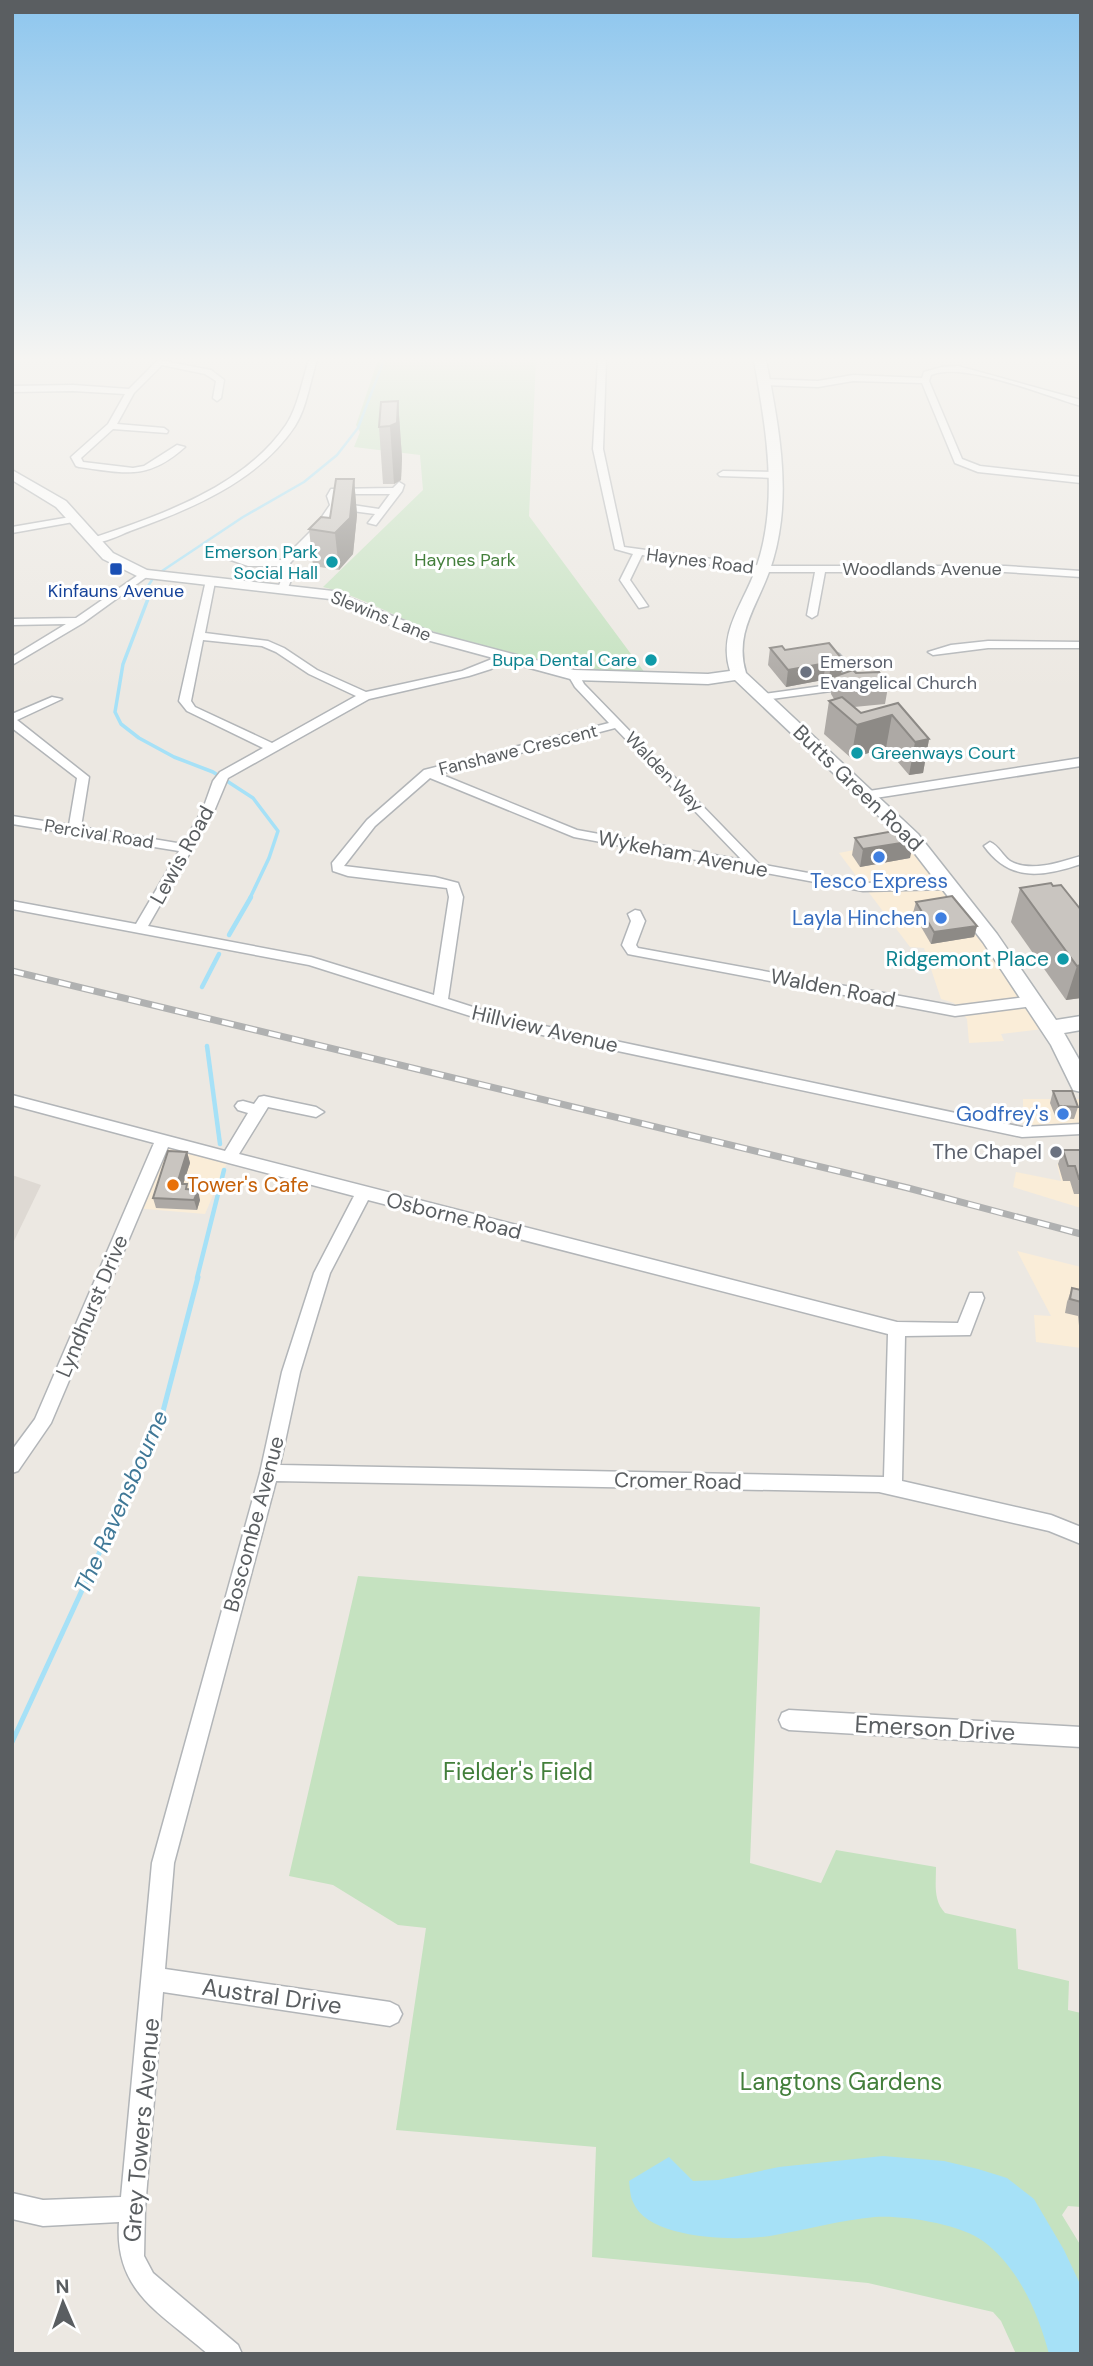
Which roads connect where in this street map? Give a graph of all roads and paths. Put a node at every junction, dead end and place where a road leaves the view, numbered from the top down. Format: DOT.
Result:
graph roads {
  1 [pos="243,470"];
  2 [pos="603,470"];
  3 [pos="774,470"];
  4 [pos="991,470"];
  5 [pos="12,474"];
  6 [pos="723,474"];
  7 [pos="775,475"];
  8 [pos="1081,480"];
  9 [pos="335,505"];
  10 [pos="381,512"];
  11 [pos="76,519"];
  12 [pos="373,523"];
  13 [pos="12,530"];
  14 [pos="93,541"];
  15 [pos="213,552"];
  16 [pos="638,554"];
  17 [pos="285,563"];
  18 [pos="763,569"];
  19 [pos="821,569"];
  20 [pos="144,574"];
  21 [pos="1081,574"];
  22 [pos="210,582"];
  23 [pos="283,588"];
  24 [pos="643,606"];
  25 [pos="812,615"];
  26 [pos="79,621"];
  27 [pos="12,622"];
  28 [pos="198,636"];
  29 [pos="1081,645"];
  30 [pos="933,652"];
  31 [pos="835,656"];
  32 [pos="502,658"];
  33 [pos="12,662"];
  34 [pos="574,675"];
  35 [pos="739,675"];
  36 [pos="365,696"];
  37 [pos="764,697"];
  38 [pos="56,699"];
  39 [pos="12,720"];
  40 [pos="618,724"];
  41 [pos="274,749"];
  42 [pos="1076,762"];
  43 [pos="428,773"];
  44 [pos="1081,776"];
  45 [pos="869,795"];
  46 [pos="12,820"];
  47 [pos="74,830"];
  48 [pos="990,846"];
  49 [pos="186,848"];
  50 [pos="1081,860"];
  51 [pos="756,868"];
  52 [pos="949,885"];
  53 [pos="12,905"];
  54 [pos="635,914"];
  55 [pos="141,927"];
  56 [pos="1034,1001"];
  57 [pos="440,1003"];
  58 [pos="1081,1023"];
  59 [pos="1051,1028"];
  60 [pos="1081,1085"];
  61 [pos="12,1100"];
  62 [pos="316,1112"];
  63 [pos="1081,1129"];
  64 [pos="163,1140"];
  65 [pos="229,1158"];
  66 [pos="364,1193"];
  67 [pos="976,1298"];
  68 [pos="897,1329"];
  69 [pos="12,1465"];
  70 [pos="269,1473"];
  71 [pos="893,1486"];
  72 [pos="1081,1535"];
  73 [pos="789,1720"];
  74 [pos="1081,1737"];
  75 [pos="163,1863"];
  76 [pos="154,1979"];
  77 [pos="390,2014"];
  78 [pos="12,2206"];
  79 [pos="132,2209"];
  80 [pos="229,2354"];
  1 -- 14 [label="street"];
  2 -- 16 [label="street, Haynes Road"];
  3 -- 7 [label="street"];
  4 -- 8 [label="street"];
  5 -- 11 [label="street, Slewins Lane"];
  6 -- 7 [label="street"];
  7 -- 18 [label="street"];
  9 -- 10 [label="street"];
  9 -- 10 [label="street"];
  9 -- 17 [label="street"];
  10 -- 12 [label="street"];
  11 -- 13 [label="street"];
  11 -- 14 [label="street, Slewins Lane"];
  14 -- 20 [label="street, Slewins Lane"];
  15 -- 17 [label="street"];
  16 -- 18 [label="street, Haynes Road"];
  16 -- 24 [label="street"];
  17 -- 23 [label="street"];
  18 -- 19 [label="street, Woodlands Avenue"];
  18 -- 35 [label="street"];
  19 -- 21 [label="street, Woodlands Avenue"];
  19 -- 25 [label="street"];
  20 -- 22 [label="street, Slewins Lane"];
  20 -- 26 [label="street"];
  22 -- 23 [label="street, Slewins Lane"];
  22 -- 28 [label="street"];
  23 -- 32 [label="street, Slewins Lane"];
  26 -- 27 [label="street"];
  26 -- 33 [label="street"];
  28 -- 36 [label="street"];
  28 -- 41 [label="street"];
  29 -- 30 [label="street"];
  31 -- 37 [label="street"];
  32 -- 34 [label="street, Slewins Lane"];
  32 -- 36 [label="street"];
  34 -- 35 [label="street, Slewins Lane"];
  34 -- 40 [label="street, Walden Way"];
  35 -- 37 [label="street, Butts Green Road"];
  36 -- 41 [label="street"];
  37 -- 45 [label="street, Butts Green Road"];
  38 -- 39 [label="street"];
  39 -- 47 [label="street"];
  40 -- 43 [label="street, Fanshawe Crescent"];
  40 -- 51 [label="street, Walden Way"];
  41 -- 49 [label="street, Lewis Road"];
  42 -- 44 [label="street"];
  42 -- 45 [label="street"];
  43 -- 51 [label="street, Wykeham Avenue"];
  43 -- 57 [label="street, Fanshawe Crescent"];
  45 -- 52 [label="street, Butts Green Road"];
  46 -- 47 [label="street, Percival Road"];
  47 -- 49 [label="street, Percival Road"];
  48 -- 50 [label="street"];
  49 -- 55 [label="street, Lewis Road"];
  51 -- 52 [label="street, Wykeham Avenue"];
  52 -- 56 [label="street, Butts Green Road"];
  53 -- 55 [label="street, Hillview Avenue"];
  54 -- 56 [label="street, Walden Road"];
  55 -- 57 [label="street, Hillview Avenue"];
  56 -- 59 [label="street, Butts Green Road"];
  57 -- 63 [label="street, Hillview Avenue"];
  58 -- 59 [label="street"];
  59 -- 60 [label="street, Butts Green Road"];
  61 -- 64 [label="street, Osborne Road"];
  62 -- 65 [label="street"];
  64 -- 65 [label="street, Osborne Road"];
  64 -- 69 [label="street, Lyndhurst Drive"];
  65 -- 66 [label="street, Osborne Road"];
  66 -- 68 [label="street, Osborne Road"];
  66 -- 70 [label="street, Boscombe Avenue"];
  67 -- 68 [label="street, Osborne Road"];
  68 -- 71 [label="street"];
  70 -- 71 [label="street, Cromer Road"];
  70 -- 75 [label="street, Boscombe Avenue"];
  71 -- 72 [label="street, Cromer Road"];
  73 -- 74 [label="street, Emerson Drive"];
  75 -- 76 [label="street, Grey Towers Avenue"];
  76 -- 77 [label="street, Austral Drive"];
  76 -- 79 [label="street, Grey Towers Avenue"];
  78 -- 79 [label="street"];
  79 -- 80 [label="street, Grey Towers Avenue"];
}
